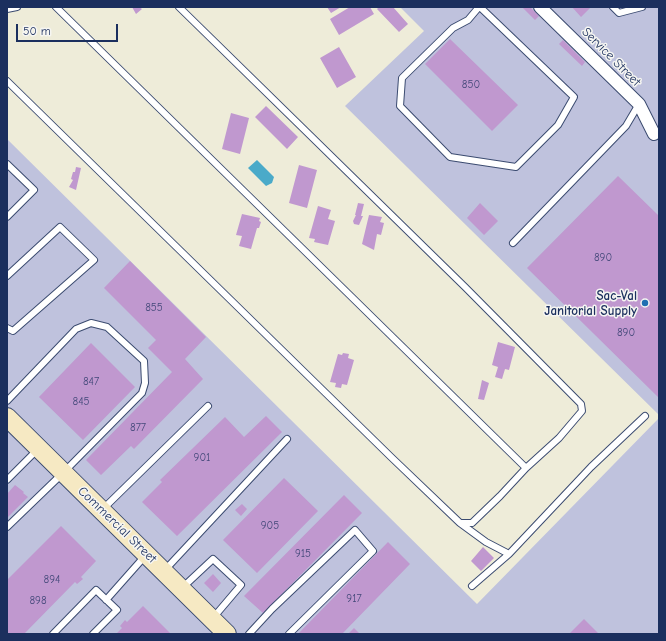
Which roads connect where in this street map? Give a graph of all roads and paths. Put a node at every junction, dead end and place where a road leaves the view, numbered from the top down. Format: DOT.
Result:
graph roads {
  1 [pos="17,7"];
  2 [pos="56,7"];
  3 [pos="179,7"];
  4 [pos="480,7"];
  5 [pos="540,7"];
  6 [pos="612,7"];
  7 [pos="642,7"];
  8 [pos="7,9"];
  9 [pos="7,81"];
  10 [pos="639,104"];
  11 [pos="656,136"];
  12 [pos="8,168"];
  13 [pos="7,217"];
  14 [pos="513,243"];
  15 [pos="7,276"];
  16 [pos="7,328"];
  17 [pos="7,400"];
  18 [pos="208,406"];
  19 [pos="645,416"];
  20 [pos="7,417"];
  21 [pos="287,439"];
  22 [pos="39,448"];
  23 [pos="526,468"];
  24 [pos="63,473"];
  25 [pos="7,480"];
  26 [pos="102,510"];
  27 [pos="460,523"];
  28 [pos="7,527"];
  29 [pos="147,554"];
  30 [pos="510,554"];
  31 [pos="164,571"];
  32 [pos="472,586"];
  33 [pos="181,588"];
  34 [pos="106,600"];
  35 [pos="212,619"];
  36 [pos="52,634"];
  37 [pos="93,634"];
  38 [pos="227,634"];
  39 [pos="249,634"];
  40 [pos="289,634"];
  1 -- 8 [label="lane"];
  2 -- 23 [label="lane"];
  3 -- 23 [label="lane"];
  4 -- 4 [label="lane"];
  5 -- 10 [label="street, Service Street"];
  6 -- 7 [label="lane"];
  9 -- 27 [label="lane"];
  10 -- 11 [label="street, Service Street"];
  10 -- 14 [label="lane"];
  12 -- 13 [label="lane"];
  15 -- 16 [label="lane"];
  17 -- 24 [label="lane"];
  18 -- 26 [label="lane"];
  19 -- 30 [label="lane"];
  20 -- 22 [label="main road, Commercial Street"];
  21 -- 31 [label="lane"];
  22 -- 24 [label="main road, Commercial Street"];
  22 -- 25 [label="lane"];
  23 -- 27 [label="lane"];
  24 -- 26 [label="main road, Commercial Street"];
  24 -- 28 [label="lane"];
  26 -- 29 [label="main road, Commercial Street"];
  27 -- 30 [label="lane"];
  29 -- 31 [label="main road, Commercial Street"];
  29 -- 34 [label="lane"];
  30 -- 32 [label="lane"];
  31 -- 33 [label="main road, Commercial Street"];
  33 -- 35 [label="main road, Commercial Street"];
  33 -- 35 [label="lane"];
  34 -- 36 [label="lane"];
  34 -- 37 [label="lane"];
  35 -- 38 [label="main road, Commercial Street"];
  39 -- 40 [label="lane"];
}
